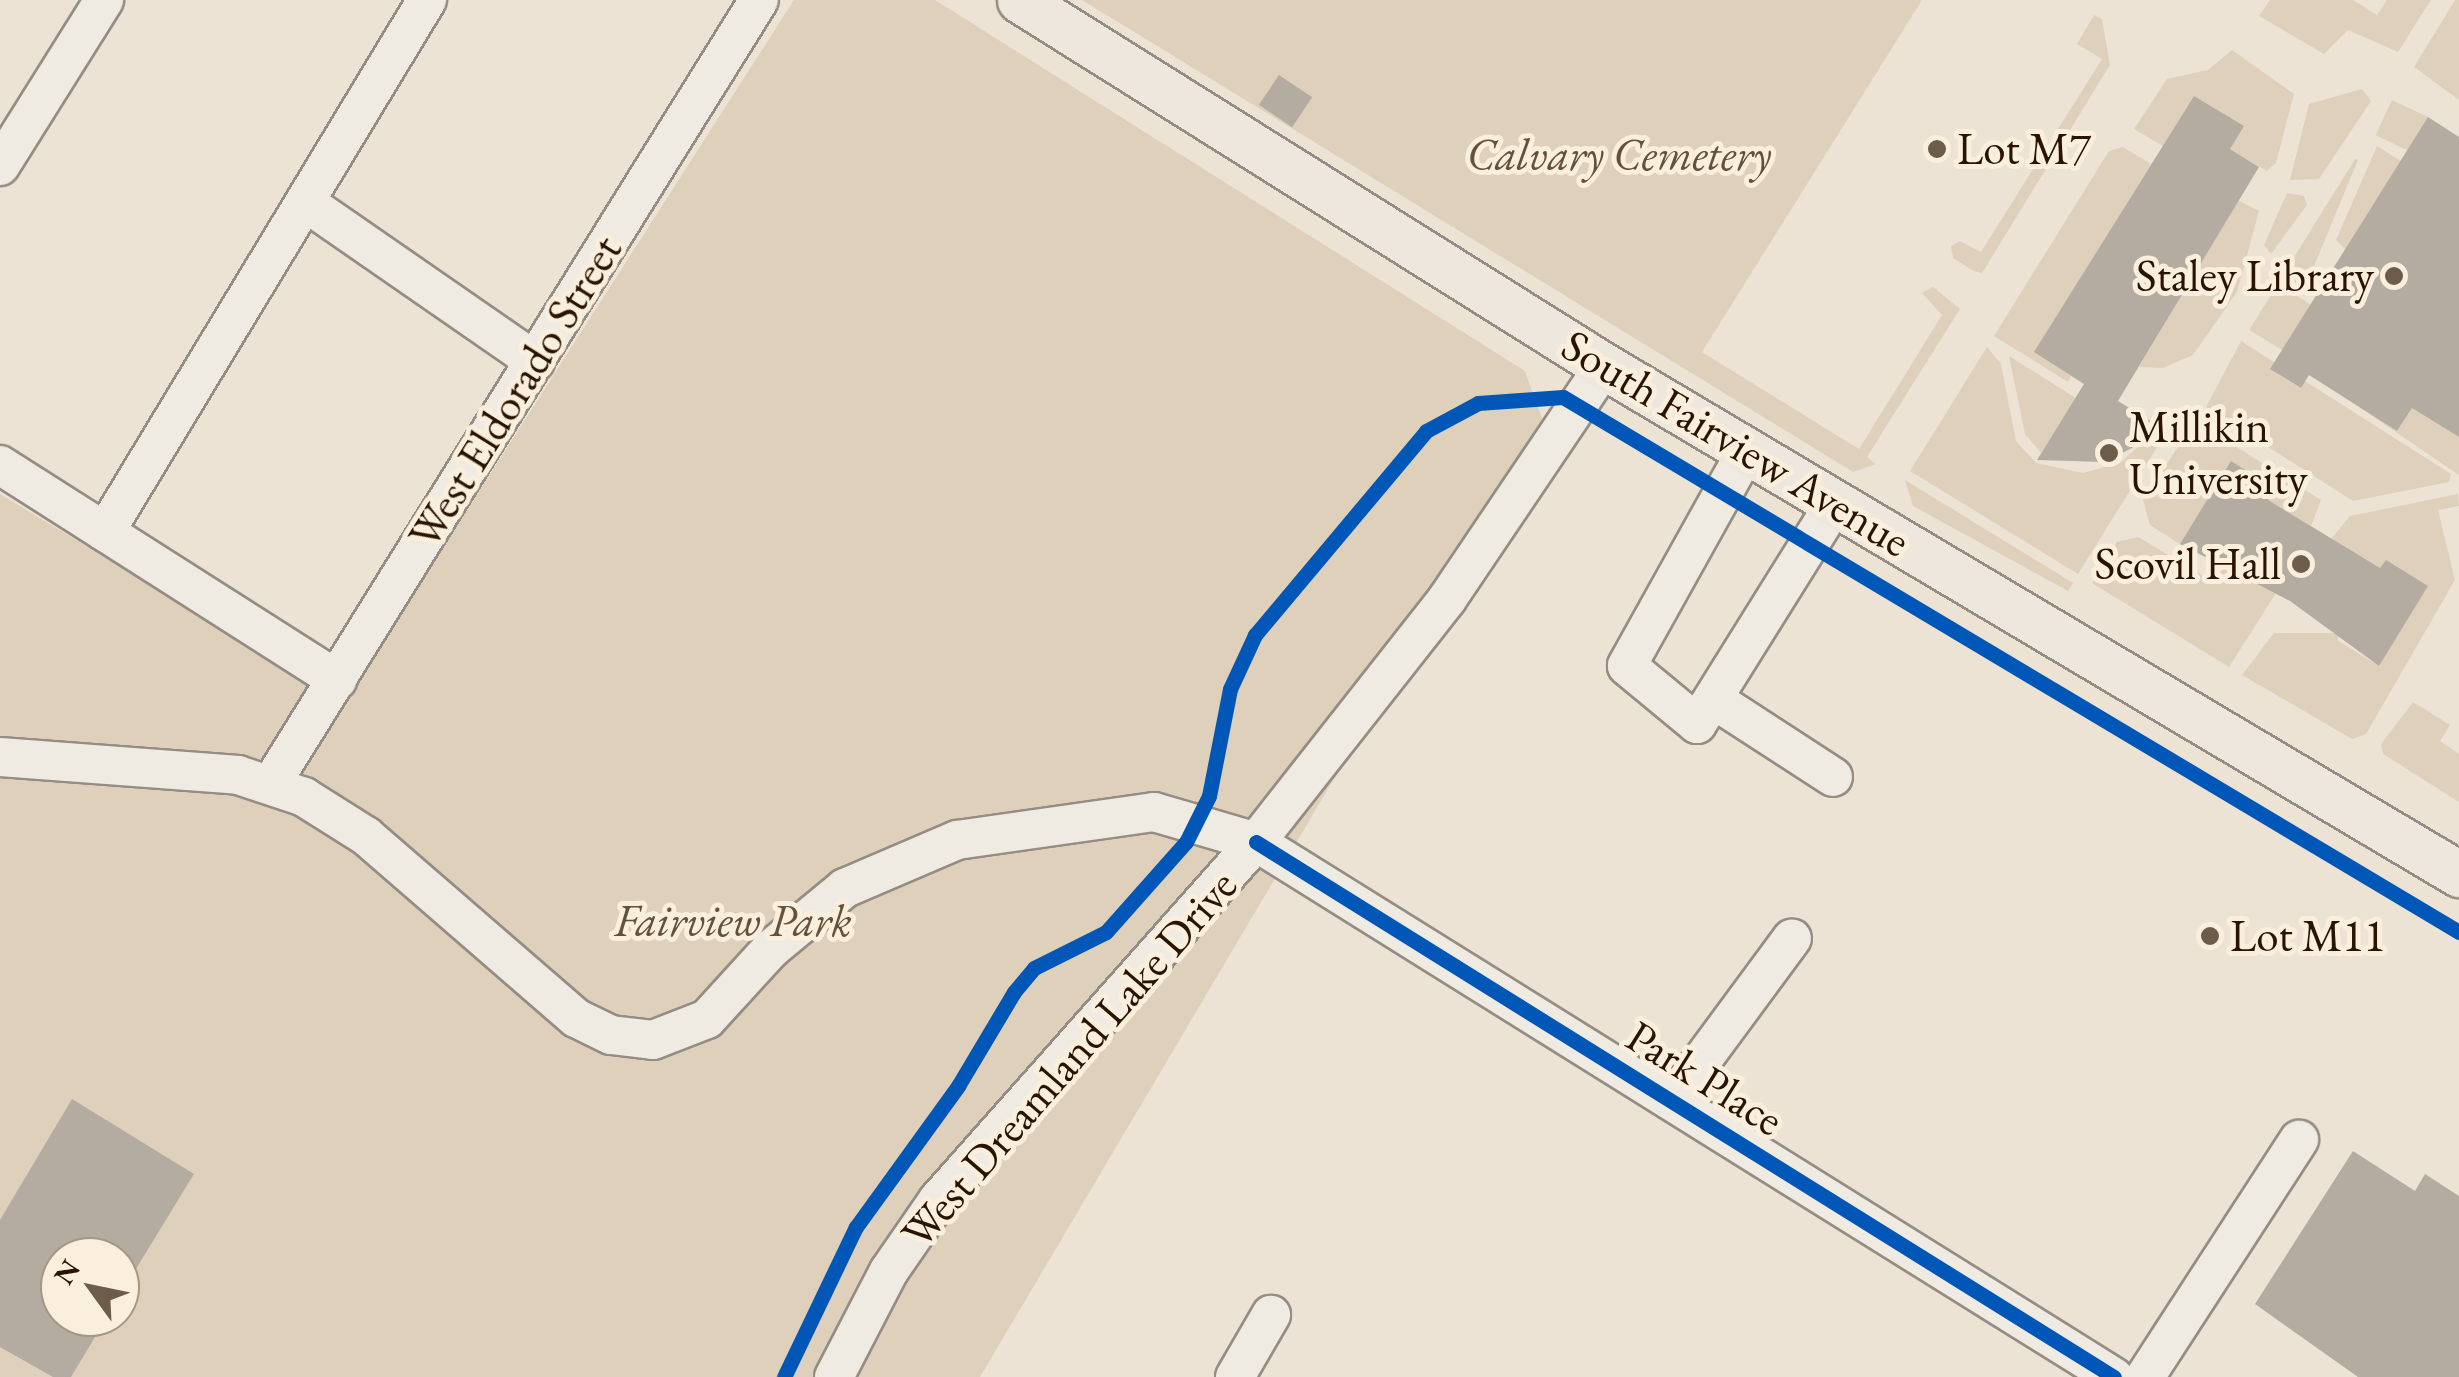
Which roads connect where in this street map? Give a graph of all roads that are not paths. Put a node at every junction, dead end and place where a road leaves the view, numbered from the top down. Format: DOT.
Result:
graph roads {
  1 [pos="104,0"];
  2 [pos="427,0"];
  3 [pos="758,0"];
  4 [pos="1020,0"];
  5 [pos="0,166"];
  6 [pos="306,202"];
  7 [pos="535,361"];
  8 [pos="1604,366"];
  9 [pos="1746,450"];
  10 [pos="0,465"];
  11 [pos="1835,503"];
  12 [pos="105,532"];
  13 [pos="336,680"];
  14 [pos="1713,699"];
  15 [pos="0,757"];
  16 [pos="1833,776"];
  17 [pos="271,784"];
  18 [pos="1256,842"];
  19 [pos="2459,874"];
  20 [pos="1792,938"];
  21 [pos="1672,1101"];
  22 [pos="2299,1140"];
  23 [pos="1271,1315"];
  24 [pos="834,1377"];
  25 [pos="1235,1377"];
  26 [pos="2114,1377"];
  27 [pos="2145,1377"];
  1 -- 5 [label="street"];
  2 -- 6 [label="street"];
  3 -- 7 [label="street, West Eldorado Street"];
  4 -- 8 [label="main road, South Fairview Avenue"];
  6 -- 7 [label="street"];
  6 -- 12 [label="street"];
  7 -- 13 [label="street, West Eldorado Street"];
  8 -- 9 [label="main road, South Fairview Avenue"];
  8 -- 18 [label="street, West Dreamland Lake Drive"];
  9 -- 11 [label="main road, South Fairview Avenue"];
  9 -- 14 [label="street"];
  10 -- 12 [label="street"];
  11 -- 14 [label="street"];
  11 -- 19 [label="main road, South Fairview Avenue"];
  12 -- 13 [label="street"];
  13 -- 17 [label="street, West Eldorado Street"];
  14 -- 16 [label="street"];
  15 -- 17 [label="street, Park Place"];
  17 -- 18 [label="street, Park Place"];
  18 -- 21 [label="street, Park Place"];
  18 -- 24 [label="street, West Dreamland Lake Drive"];
  20 -- 21 [label="street"];
  21 -- 26 [label="street, Park Place"];
  22 -- 27 [label="street"];
  23 -- 25 [label="street"];
}
